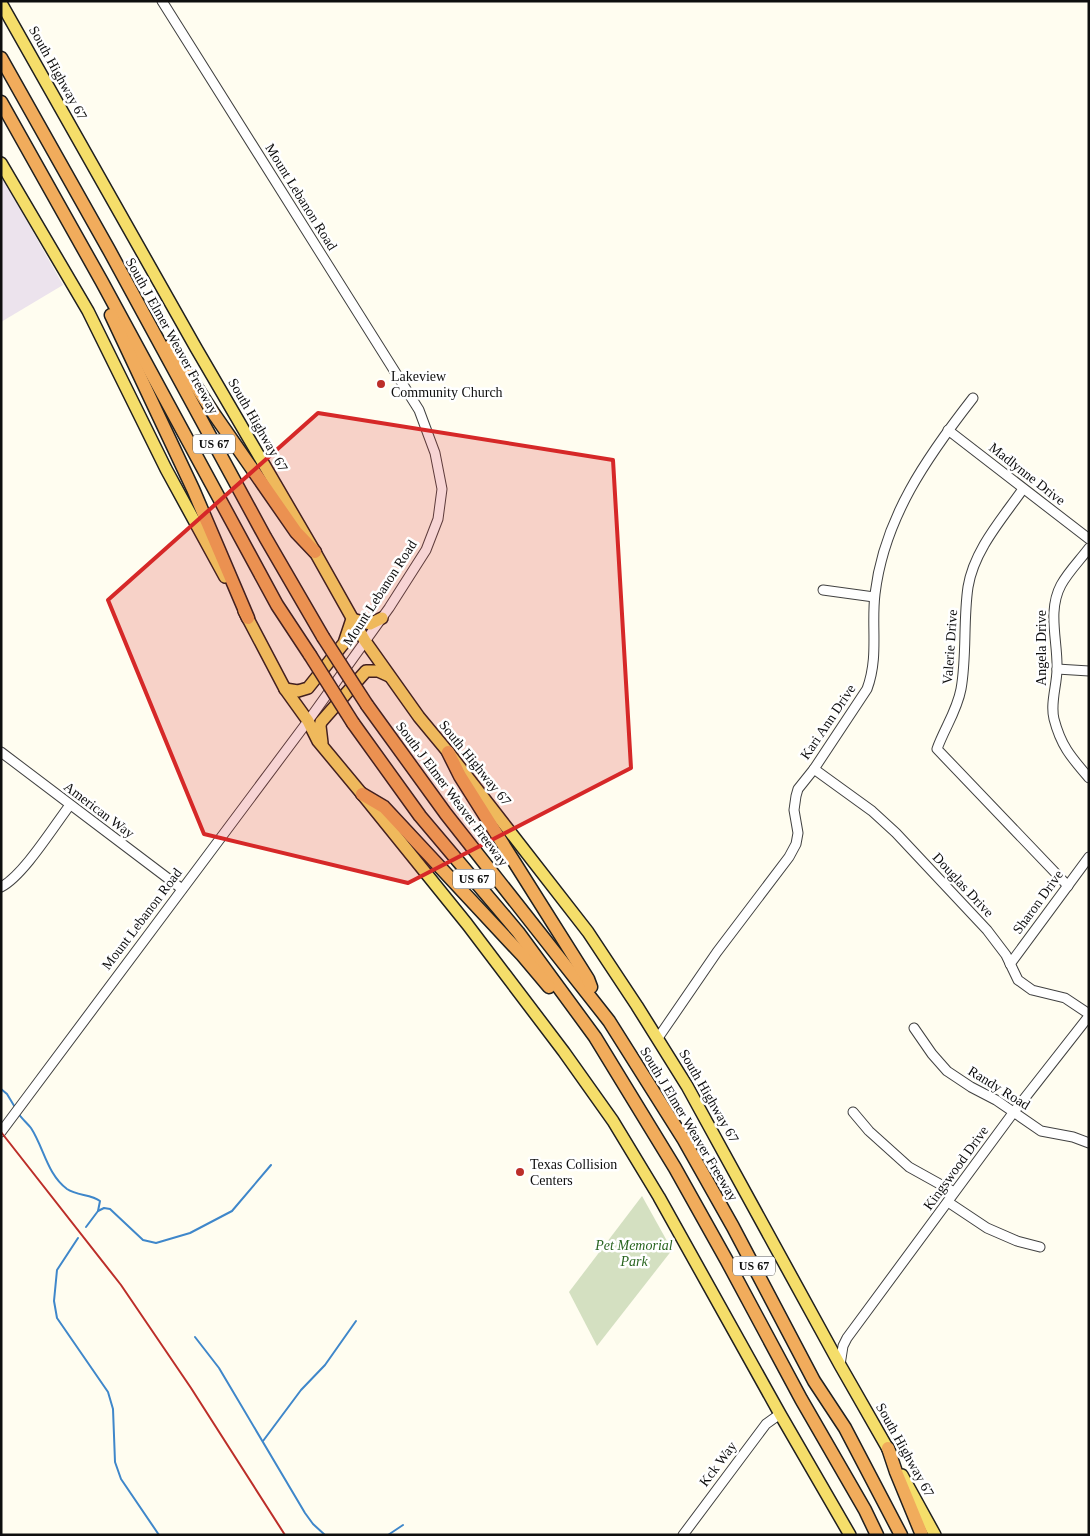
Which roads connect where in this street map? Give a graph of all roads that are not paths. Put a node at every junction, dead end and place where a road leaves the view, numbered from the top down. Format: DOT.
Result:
graph roads {
  1 [pos="162,1"];
  2 [pos="1,3"];
  3 [pos="1,58"];
  4 [pos="1,102"];
  5 [pos="1,162"];
  6 [pos="108,250"];
  7 [pos="102,282"];
  8 [pos="973,398"];
  9 [pos="948,430"];
  10 [pos="1023,489"];
  11 [pos="1089,539"];
  12 [pos="1089,548"];
  13 [pos="315,552"];
  14 [pos="823,590"];
  15 [pos="874,596"];
  16 [pos="248,618"];
  17 [pos="382,618"];
  18 [pos="352,619"];
  19 [pos="365,642"];
  20 [pos="1057,669"];
  21 [pos="1089,670"];
  22 [pos="389,676"];
  23 [pos="285,689"];
  24 [pos="308,721"];
  25 [pos="322,745"];
  26 [pos="1,752"];
  27 [pos="448,752"];
  28 [pos="814,769"];
  29 [pos="1089,778"];
  30 [pos="362,794"];
  31 [pos="70,805"];
  32 [pos="1089,857"];
  33 [pos="1068,886"];
  34 [pos="1,887"];
  35 [pos="182,889"];
  36 [pos="1010,964"];
  37 [pos="597,1003"];
  38 [pos="1089,1015"];
  39 [pos="914,1028"];
  40 [pos="595,1036"];
  41 [pos="658,1038"];
  42 [pos="854,1112"];
  43 [pos="1013,1113"];
  44 [pos="1,1132"];
  45 [pos="1089,1143"];
  46 [pos="954,1192"];
  47 [pos="948,1202"];
  48 [pos="1040,1247"];
  49 [pos="847,1338"];
  50 [pos="828,1342"];
  51 [pos="840,1365"];
  52 [pos="780,1414"];
  53 [pos="888,1448"];
  54 [pos="683,1535"];
  55 [pos="850,1535"];
  56 [pos="877,1535"];
  57 [pos="900,1535"];
  58 [pos="922,1535"];
  59 [pos="935,1535"];
  1 -- 17 [label="street, Mount Lebanon Road"];
  2 -- 13 [label="main road, South Highway 67"];
  3 -- 6 [label="highway, South J Elmer Weaver Freeway / US 67"];
  4 -- 7 [label="highway, US 67"];
  5 -- 16 [label="main road"];
  6 -- 13 [label="highway"];
  6 -- 37 [label="highway, South J Elmer Weaver Freeway / US 67, bridge"];
  7 -- 16 [label="highway"];
  7 -- 40 [label="highway, US 67, bridge"];
  8 -- 9 [label="street, Kari Ann Drive"];
  9 -- 10 [label="street, Madlynne Drive"];
  9 -- 15 [label="street, Kari Ann Drive"];
  10 -- 11 [label="street, Madlynne Drive"];
  10 -- 33 [label="street, Valerie Drive"];
  12 -- 20 [label="street, Angela Drive"];
  13 -- 18 [label="main road, South Highway 67"];
  14 -- 15 [label="street"];
  15 -- 28 [label="street, Kari Ann Drive"];
  16 -- 23 [label="main road"];
  17 -- 18 [label="main road"];
  17 -- 19 [label="street, Mount Lebanon Road"];
  18 -- 19 [label="main road, South Highway 67"];
  18 -- 23 [label="main road"];
  19 -- 22 [label="main road, South Highway 67"];
  19 -- 24 [label="street, Mount Lebanon Road"];
  20 -- 21 [label="street"];
  20 -- 29 [label="street, Angela Drive"];
  22 -- 25 [label="main road"];
  22 -- 27 [label="main road, South Highway 67"];
  23 -- 24 [label="main road"];
  24 -- 25 [label="main road"];
  24 -- 35 [label="street, Mount Lebanon Road"];
  25 -- 30 [label="main road"];
  26 -- 31 [label="street, American Way"];
  27 -- 37 [label="highway"];
  27 -- 41 [label="main road, South Highway 67"];
  28 -- 36 [label="street, Douglas Drive"];
  28 -- 41 [label="street, Kari Ann Drive"];
  30 -- 40 [label="highway"];
  30 -- 52 [label="main road"];
  31 -- 34 [label="street"];
  31 -- 35 [label="street, American Way"];
  32 -- 33 [label="street, Sharon Drive"];
  33 -- 36 [label="street, Sharon Drive"];
  35 -- 44 [label="street, Mount Lebanon Road"];
  36 -- 38 [label="street, Douglas Drive"];
  37 -- 57 [label="highway, South J Elmer Weaver Freeway / US 67"];
  38 -- 43 [label="street, Kingswood Drive"];
  39 -- 43 [label="street, Randy Road"];
  40 -- 56 [label="highway, US 67"];
  41 -- 50 [label="main road, South Highway 67"];
  42 -- 46 [label="street"];
  43 -- 45 [label="street, Randy Road"];
  43 -- 46 [label="street, Kingswood Drive"];
  46 -- 47 [label="street, Kingswood Drive"];
  47 -- 48 [label="street"];
  47 -- 49 [label="street, Kingswood Drive"];
  49 -- 50 [label="street"];
  49 -- 51 [label="street, Kingswood Drive"];
  50 -- 51 [label="main road, South Highway 67"];
  51 -- 53 [label="main road, South Highway 67"];
  52 -- 54 [label="street, Kck Way"];
  52 -- 55 [label="main road"];
  53 -- 58 [label="highway"];
  53 -- 59 [label="main road, South Highway 67"];
}
